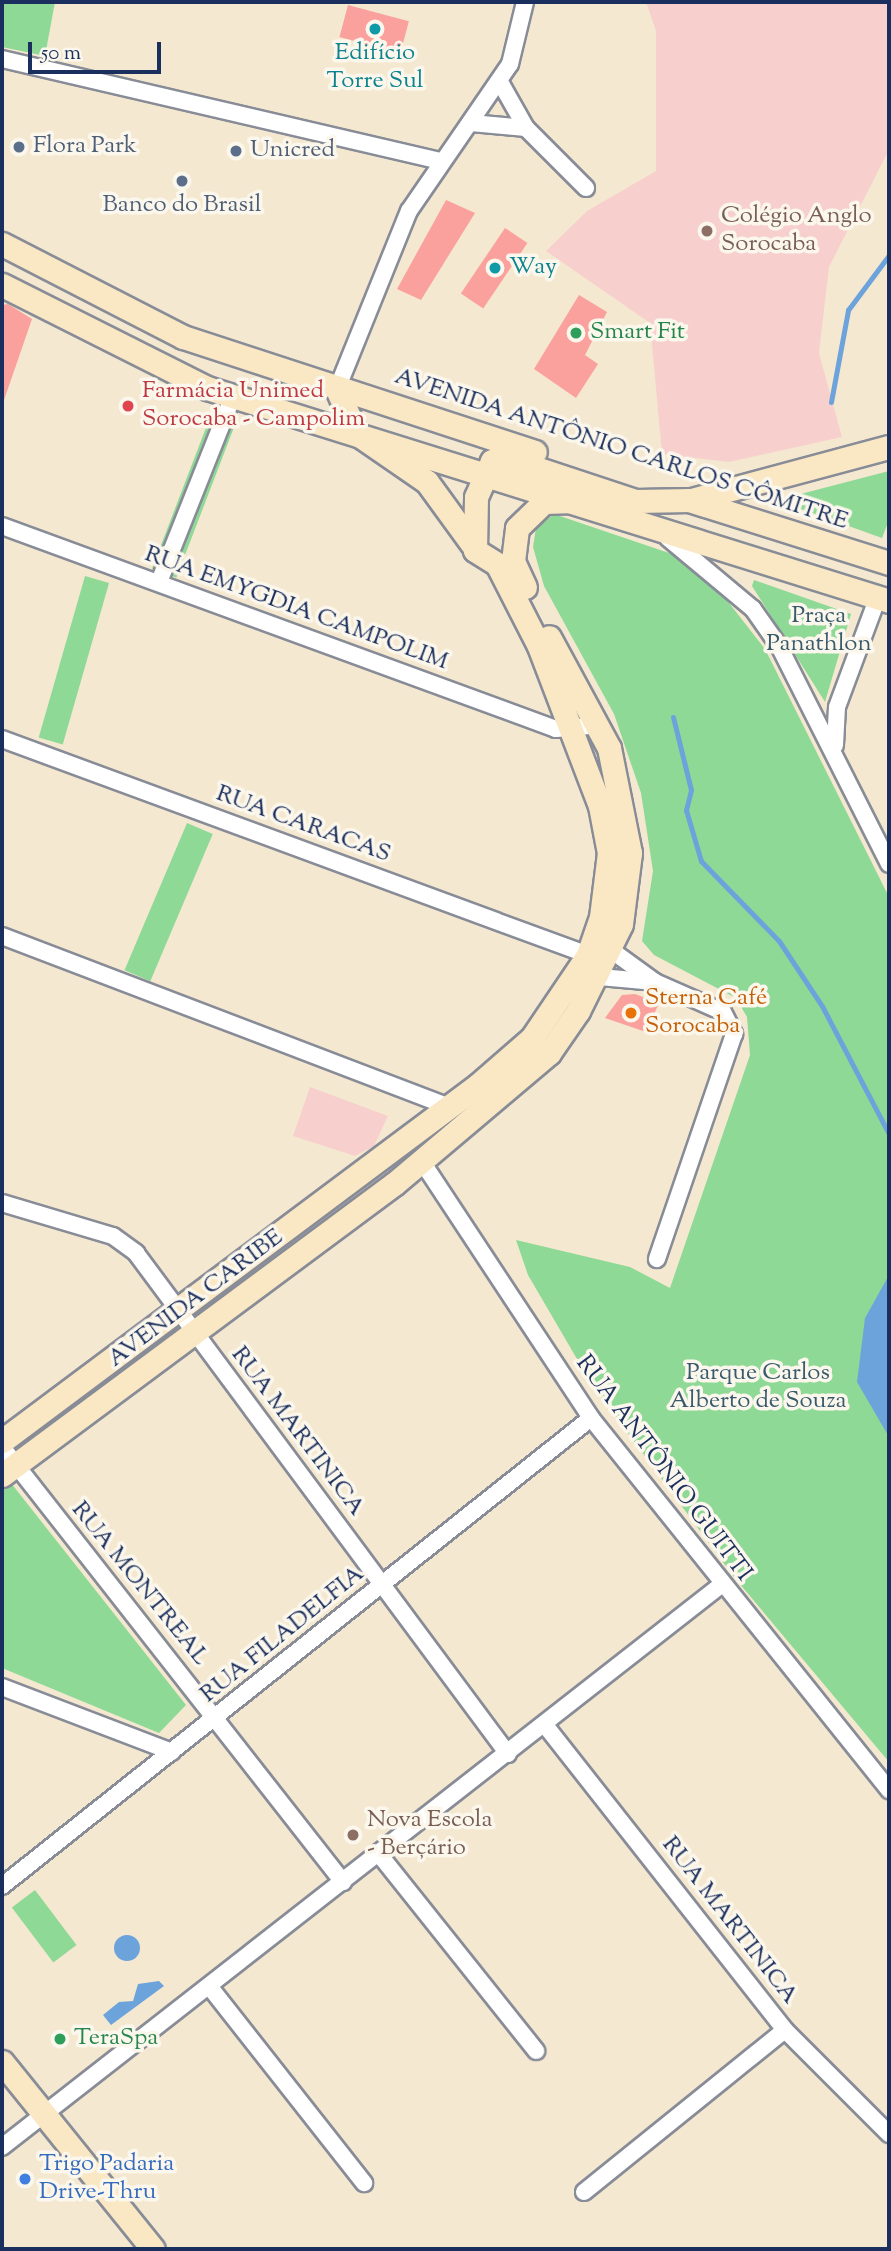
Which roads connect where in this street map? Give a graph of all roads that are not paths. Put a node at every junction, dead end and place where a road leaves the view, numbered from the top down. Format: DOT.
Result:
graph roads {
  1 [pos="525,2"];
  2 [pos="2,59"];
  3 [pos="500,82"];
  4 [pos="471,123"];
  5 [pos="526,128"];
  6 [pos="439,161"];
  7 [pos="586,188"];
  8 [pos="2,244"];
  9 [pos="2,285"];
  10 [pos="337,388"];
  11 [pos="233,396"];
  12 [pos="356,433"];
  13 [pos="889,447"];
  14 [pos="484,473"];
  15 [pos="691,500"];
  16 [pos="575,502"];
  17 [pos="645,524"];
  18 [pos="2,526"];
  19 [pos="475,550"];
  20 [pos="889,563"];
  21 [pos="159,582"];
  22 [pos="883,599"];
  23 [pos="600,725"];
  24 [pos="576,731"];
  25 [pos="2,739"];
  26 [pos="835,750"];
  27 [pos="889,864"];
  28 [pos="2,936"];
  29 [pos="611,950"];
  30 [pos="588,955"];
  31 [pos="600,977"];
  32 [pos="655,982"];
  33 [pos="384,1082"];
  34 [pos="448,1106"];
  35 [pos="430,1121"];
  36 [pos="405,1140"];
  37 [pos="442,1143"];
  38 [pos="420,1161"];
  39 [pos="2,1203"];
  40 [pos="657,1259"];
  41 [pos="178,1311"];
  42 [pos="194,1332"];
  43 [pos="591,1418"];
  44 [pos="2,1441"];
  45 [pos="6,1462"];
  46 [pos="382,1585"];
  47 [pos="721,1585"];
  48 [pos="2,1687"];
  49 [pos="217,1717"];
  50 [pos="545,1725"];
  51 [pos="172,1752"];
  52 [pos="508,1754"];
  53 [pos="889,1790"];
  54 [pos="379,1854"];
  55 [pos="343,1882"];
  56 [pos="2,1886"];
  57 [pos="209,1986"];
  58 [pos="785,2031"];
  59 [pos="536,2051"];
  60 [pos="2,2062"];
  61 [pos="44,2114"];
  62 [pos="889,2134"];
  63 [pos="2,2147"];
  64 [pos="364,2183"];
  65 [pos="584,2192"];
  66 [pos="153,2249"];
  1 -- 3 [label="street"];
  2 -- 6 [label="street"];
  3 -- 4 [label="street"];
  3 -- 5 [label="street"];
  4 -- 5 [label="street"];
  4 -- 6 [label="street"];
  5 -- 7 [label="street"];
  6 -- 10 [label="street"];
  8 -- 10 [label="street, AVENIDA ANTÔNIO CARLOS CÔMITRE"];
  9 -- 11 [label="street"];
  10 -- 12 [label="street"];
  10 -- 15 [label="street, AVENIDA ANTÔNIO CARLOS CÔMITRE"];
  11 -- 12 [label="street"];
  11 -- 21 [label="street"];
  12 -- 14 [label="street"];
  12 -- 19 [label="street, AVENIDA CARIBE"];
  13 -- 15 [label="street"];
  14 -- 15 [label="street"];
  14 -- 16 [label="street"];
  14 -- 19 [label="street"];
  15 -- 20 [label="street, AVENIDA ANTÔNIO CARLOS CÔMITRE"];
  16 -- 17 [label="street"];
  16 -- 23 [label="street, AVENIDA CARIBE"];
  17 -- 22 [label="street"];
  17 -- 26 [label="street"];
  18 -- 21 [label="street, RUA EMYGDIA CAMPOLIM"];
  19 -- 24 [label="street, AVENIDA CARIBE"];
  20 -- 22 [label="street"];
  21 -- 24 [label="street, RUA EMYGDIA CAMPOLIM"];
  22 -- 26 [label="street"];
  23 -- 24 [label="street"];
  23 -- 29 [label="street, AVENIDA CARIBE"];
  24 -- 30 [label="street, AVENIDA CARIBE"];
  25 -- 30 [label="street, RUA CARACAS"];
  26 -- 27 [label="street"];
  28 -- 33 [label="street"];
  29 -- 31 [label="street, AVENIDA CARIBE"];
  29 -- 32 [label="street"];
  30 -- 34 [label="street, AVENIDA CARIBE"];
  31 -- 32 [label="street"];
  31 -- 37 [label="street, AVENIDA CARIBE"];
  32 -- 40 [label="street"];
  33 -- 34 [label="street"];
  33 -- 35 [label="street"];
  34 -- 35 [label="street, AVENIDA CARIBE"];
  35 -- 36 [label="street, AVENIDA CARIBE"];
  35 -- 37 [label="street"];
  36 -- 38 [label="street"];
  36 -- 41 [label="street, AVENIDA CARIBE"];
  37 -- 38 [label="street, AVENIDA CARIBE"];
  38 -- 42 [label="street, AVENIDA CARIBE"];
  38 -- 43 [label="street, RUA ANTÔNIO GUITTI"];
  39 -- 41 [label="street, RUA MARTINICA"];
  41 -- 42 [label="street, RUA MARTINICA"];
  41 -- 44 [label="street, AVENIDA CARIBE"];
  42 -- 45 [label="street, AVENIDA CARIBE"];
  42 -- 46 [label="street, RUA MARTINICA"];
  43 -- 46 [label="street, RUA FILADELFIA"];
  43 -- 47 [label="street, RUA ANTÔNIO GUITTI"];
  45 -- 49 [label="street, RUA MONTREAL"];
  46 -- 49 [label="street, RUA FILADELFIA"];
  46 -- 52 [label="street, RUA MARTINICA"];
  47 -- 50 [label="street"];
  47 -- 53 [label="street, RUA ANTÔNIO GUITTI"];
  48 -- 51 [label="street"];
  49 -- 51 [label="street, RUA FILADELFIA"];
  49 -- 55 [label="street, RUA MONTREAL"];
  50 -- 52 [label="street"];
  50 -- 58 [label="street, RUA MARTINICA"];
  51 -- 56 [label="street, RUA FILADELFIA"];
  52 -- 54 [label="street"];
  54 -- 55 [label="street"];
  54 -- 59 [label="street"];
  55 -- 57 [label="street"];
  57 -- 61 [label="street"];
  57 -- 64 [label="street"];
  58 -- 62 [label="street, RUA MARTINICA"];
  58 -- 65 [label="street"];
  60 -- 61 [label="street"];
  61 -- 63 [label="street"];
  61 -- 66 [label="street"];
}
